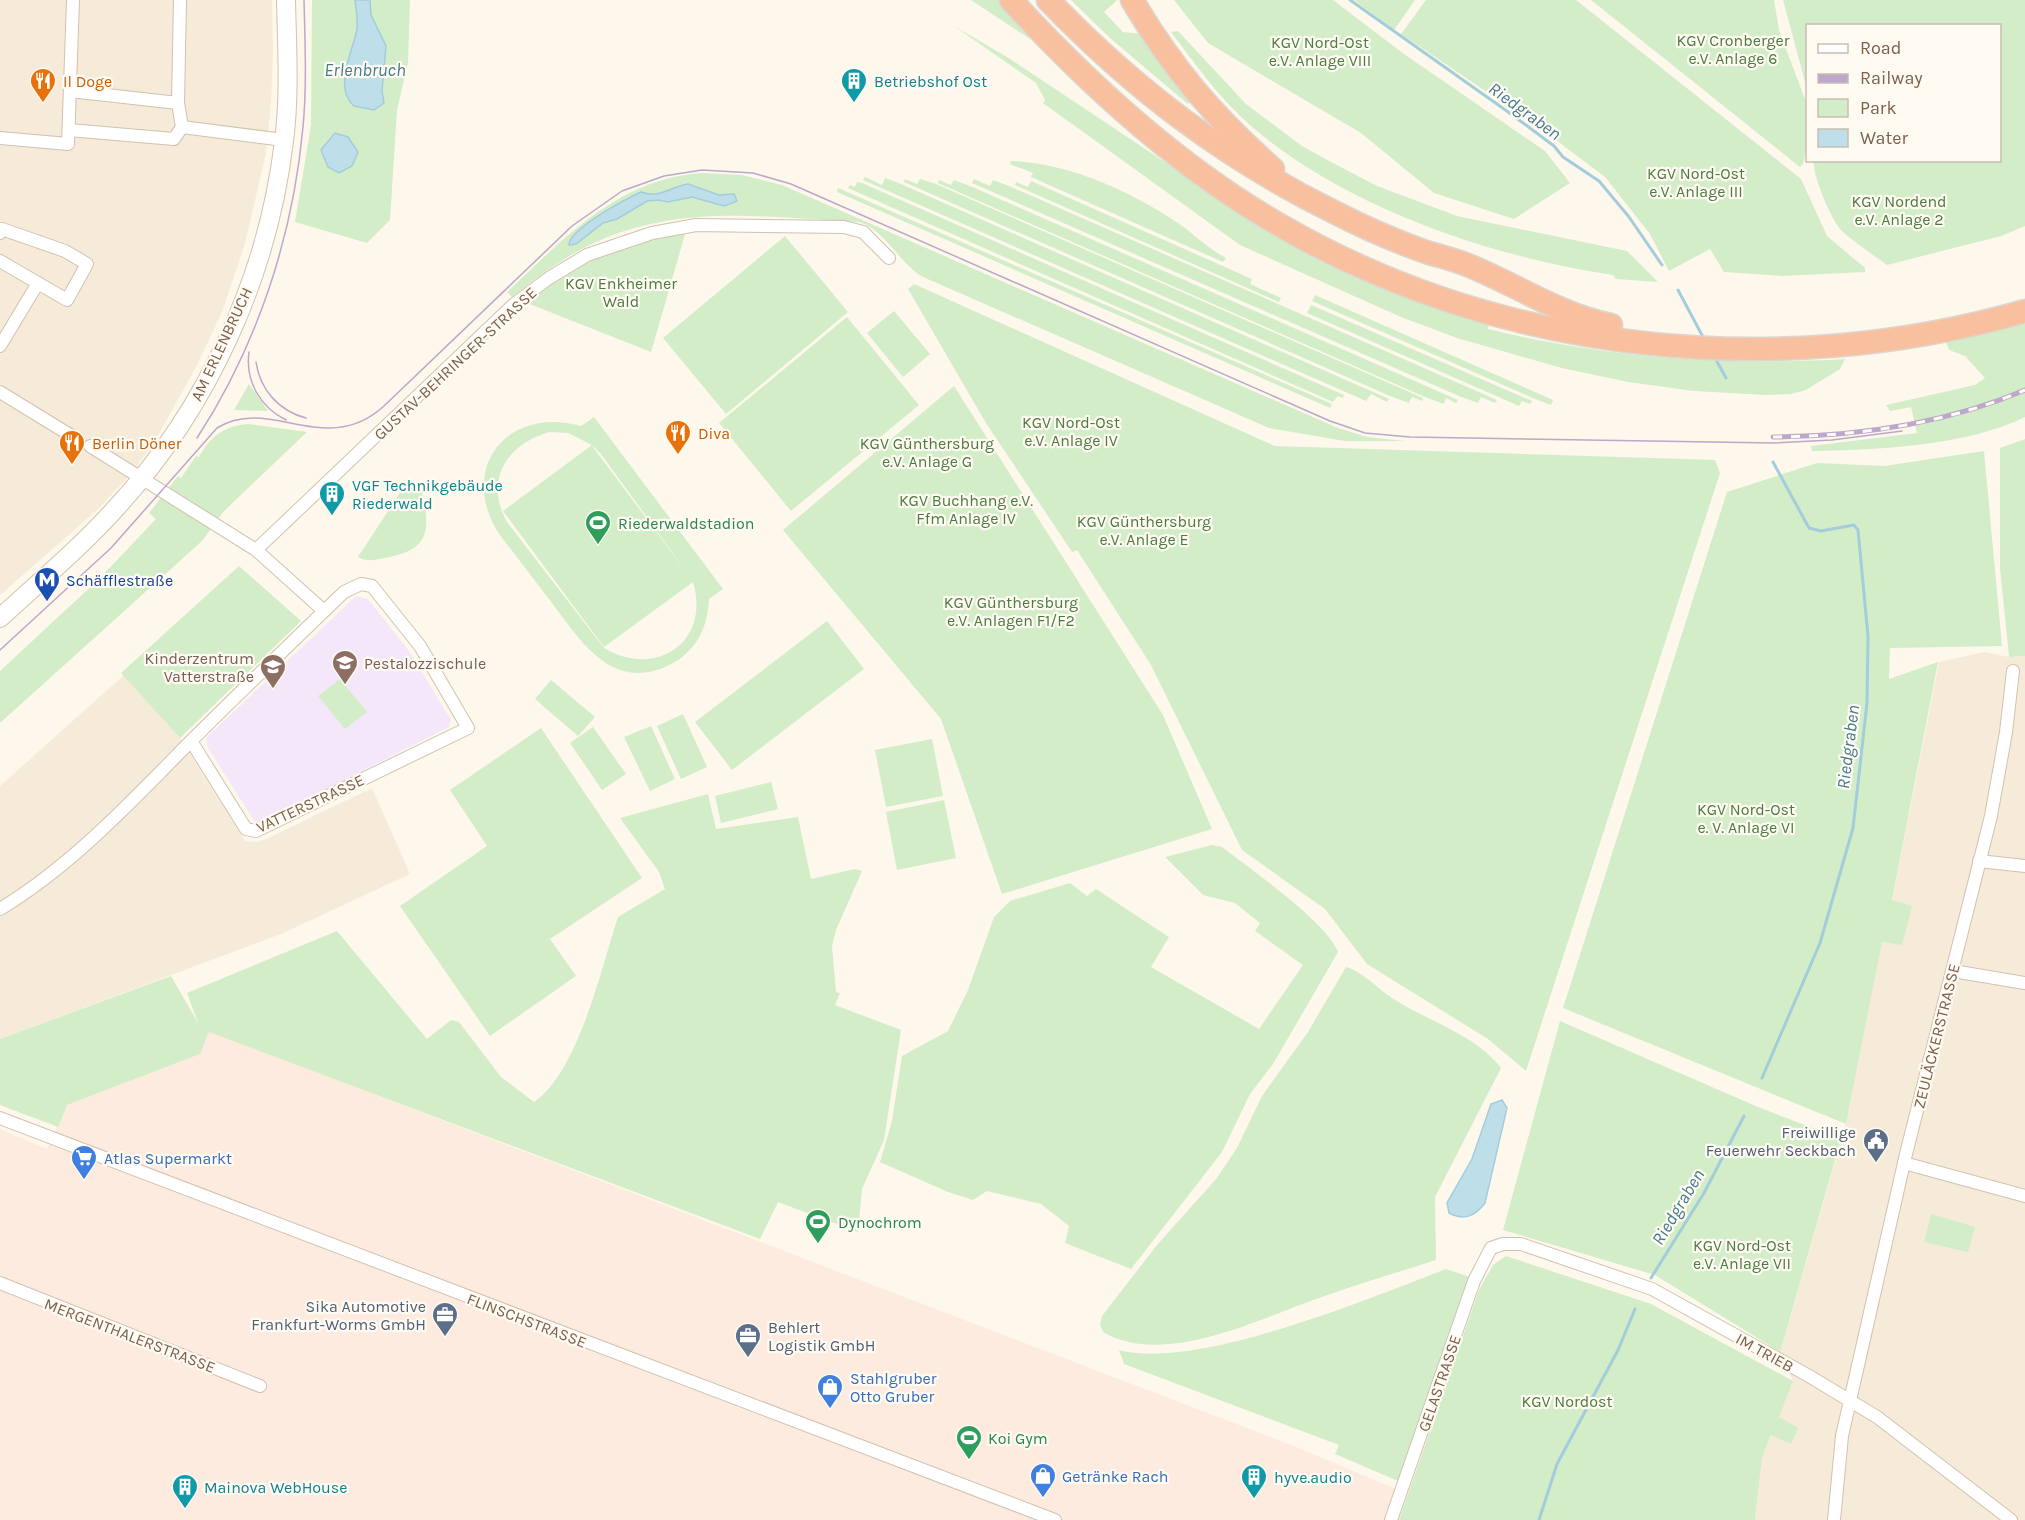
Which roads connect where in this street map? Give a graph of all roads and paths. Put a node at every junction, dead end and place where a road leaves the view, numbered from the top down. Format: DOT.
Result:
graph roads {
  1 [pos="73,0"];
  2 [pos="180,0"];
  3 [pos="286,0"];
  4 [pos="1011,0"];
  5 [pos="1048,0"];
  6 [pos="1132,0"];
  7 [pos="70,91"];
  8 [pos="178,103"];
  9 [pos="182,127"];
  10 [pos="69,130"];
  11 [pos="0,138"];
  12 [pos="284,140"];
  13 [pos="1304,195"];
  14 [pos="0,233"];
  15 [pos="889,258"];
  16 [pos="0,261"];
  17 [pos="38,283"];
  18 [pos="2025,297"];
  19 [pos="2025,311"];
  20 [pos="1612,332"];
  21 [pos="0,346"];
  22 [pos="0,392"];
  23 [pos="75,438"];
  24 [pos="90,446"];
  25 [pos="141,479"];
  26 [pos="256,550"];
  27 [pos="324,611"];
  28 [pos="0,618"];
  29 [pos="2013,670"];
  30 [pos="191,741"];
  31 [pos="1979,861"];
  32 [pos="2025,866"];
  33 [pos="0,909"];
  34 [pos="1953,970"];
  35 [pos="2025,983"];
  36 [pos="0,1118"];
  37 [pos="1904,1163"];
  38 [pos="2025,1196"];
  39 [pos="1491,1248"];
  40 [pos="0,1283"];
  41 [pos="260,1386"];
  42 [pos="1850,1401"];
  43 [pos="1055,1520"];
  44 [pos="1391,1520"];
  45 [pos="1834,1520"];
  46 [pos="2011,1520"];
  1 -- 7 [label="street"];
  2 -- 8 [label="street"];
  3 -- 12 [label="main road, AM ERLENBRUCH"];
  4 -- 20 [label="highway"];
  5 -- 13 [label="highway"];
  6 -- 13 [label="highway"];
  7 -- 8 [label="street"];
  7 -- 10 [label="street"];
  8 -- 9 [label="street"];
  9 -- 10 [label="street"];
  9 -- 12 [label="street"];
  10 -- 11 [label="street"];
  12 -- 25 [label="main road, AM ERLENBRUCH"];
  13 -- 20 [label="highway"];
  14 -- 17 [label="street"];
  15 -- 26 [label="street, GUSTAV-BEHRINGER-STRASSE"];
  16 -- 17 [label="street"];
  17 -- 21 [label="street"];
  18 -- 20 [label="highway"];
  19 -- 20 [label="highway"];
  22 -- 23 [label="street"];
  24 -- 25 [label="street"];
  25 -- 26 [label="street"];
  25 -- 28 [label="main road, AM ERLENBRUCH"];
  26 -- 27 [label="street"];
  27 -- 30 [label="street"];
  27 -- 30 [label="street, VATTERSTRASSE"];
  29 -- 31 [label="street, ZEULÄCKERSTRASSE"];
  30 -- 33 [label="street"];
  31 -- 32 [label="street"];
  31 -- 34 [label="street, ZEULÄCKERSTRASSE"];
  34 -- 35 [label="street"];
  34 -- 37 [label="street, ZEULÄCKERSTRASSE"];
  36 -- 43 [label="street, FLINSCHSTRASSE"];
  37 -- 38 [label="street"];
  37 -- 42 [label="street, ZEULÄCKERSTRASSE"];
  39 -- 42 [label="street, IM TRIEB"];
  39 -- 44 [label="street, GELASTRASSE"];
  40 -- 41 [label="street, MERGENTHALERSTRASSE"];
  42 -- 45 [label="street, ZEULÄCKERSTRASSE"];
  42 -- 46 [label="street, IM TRIEB"];
}
